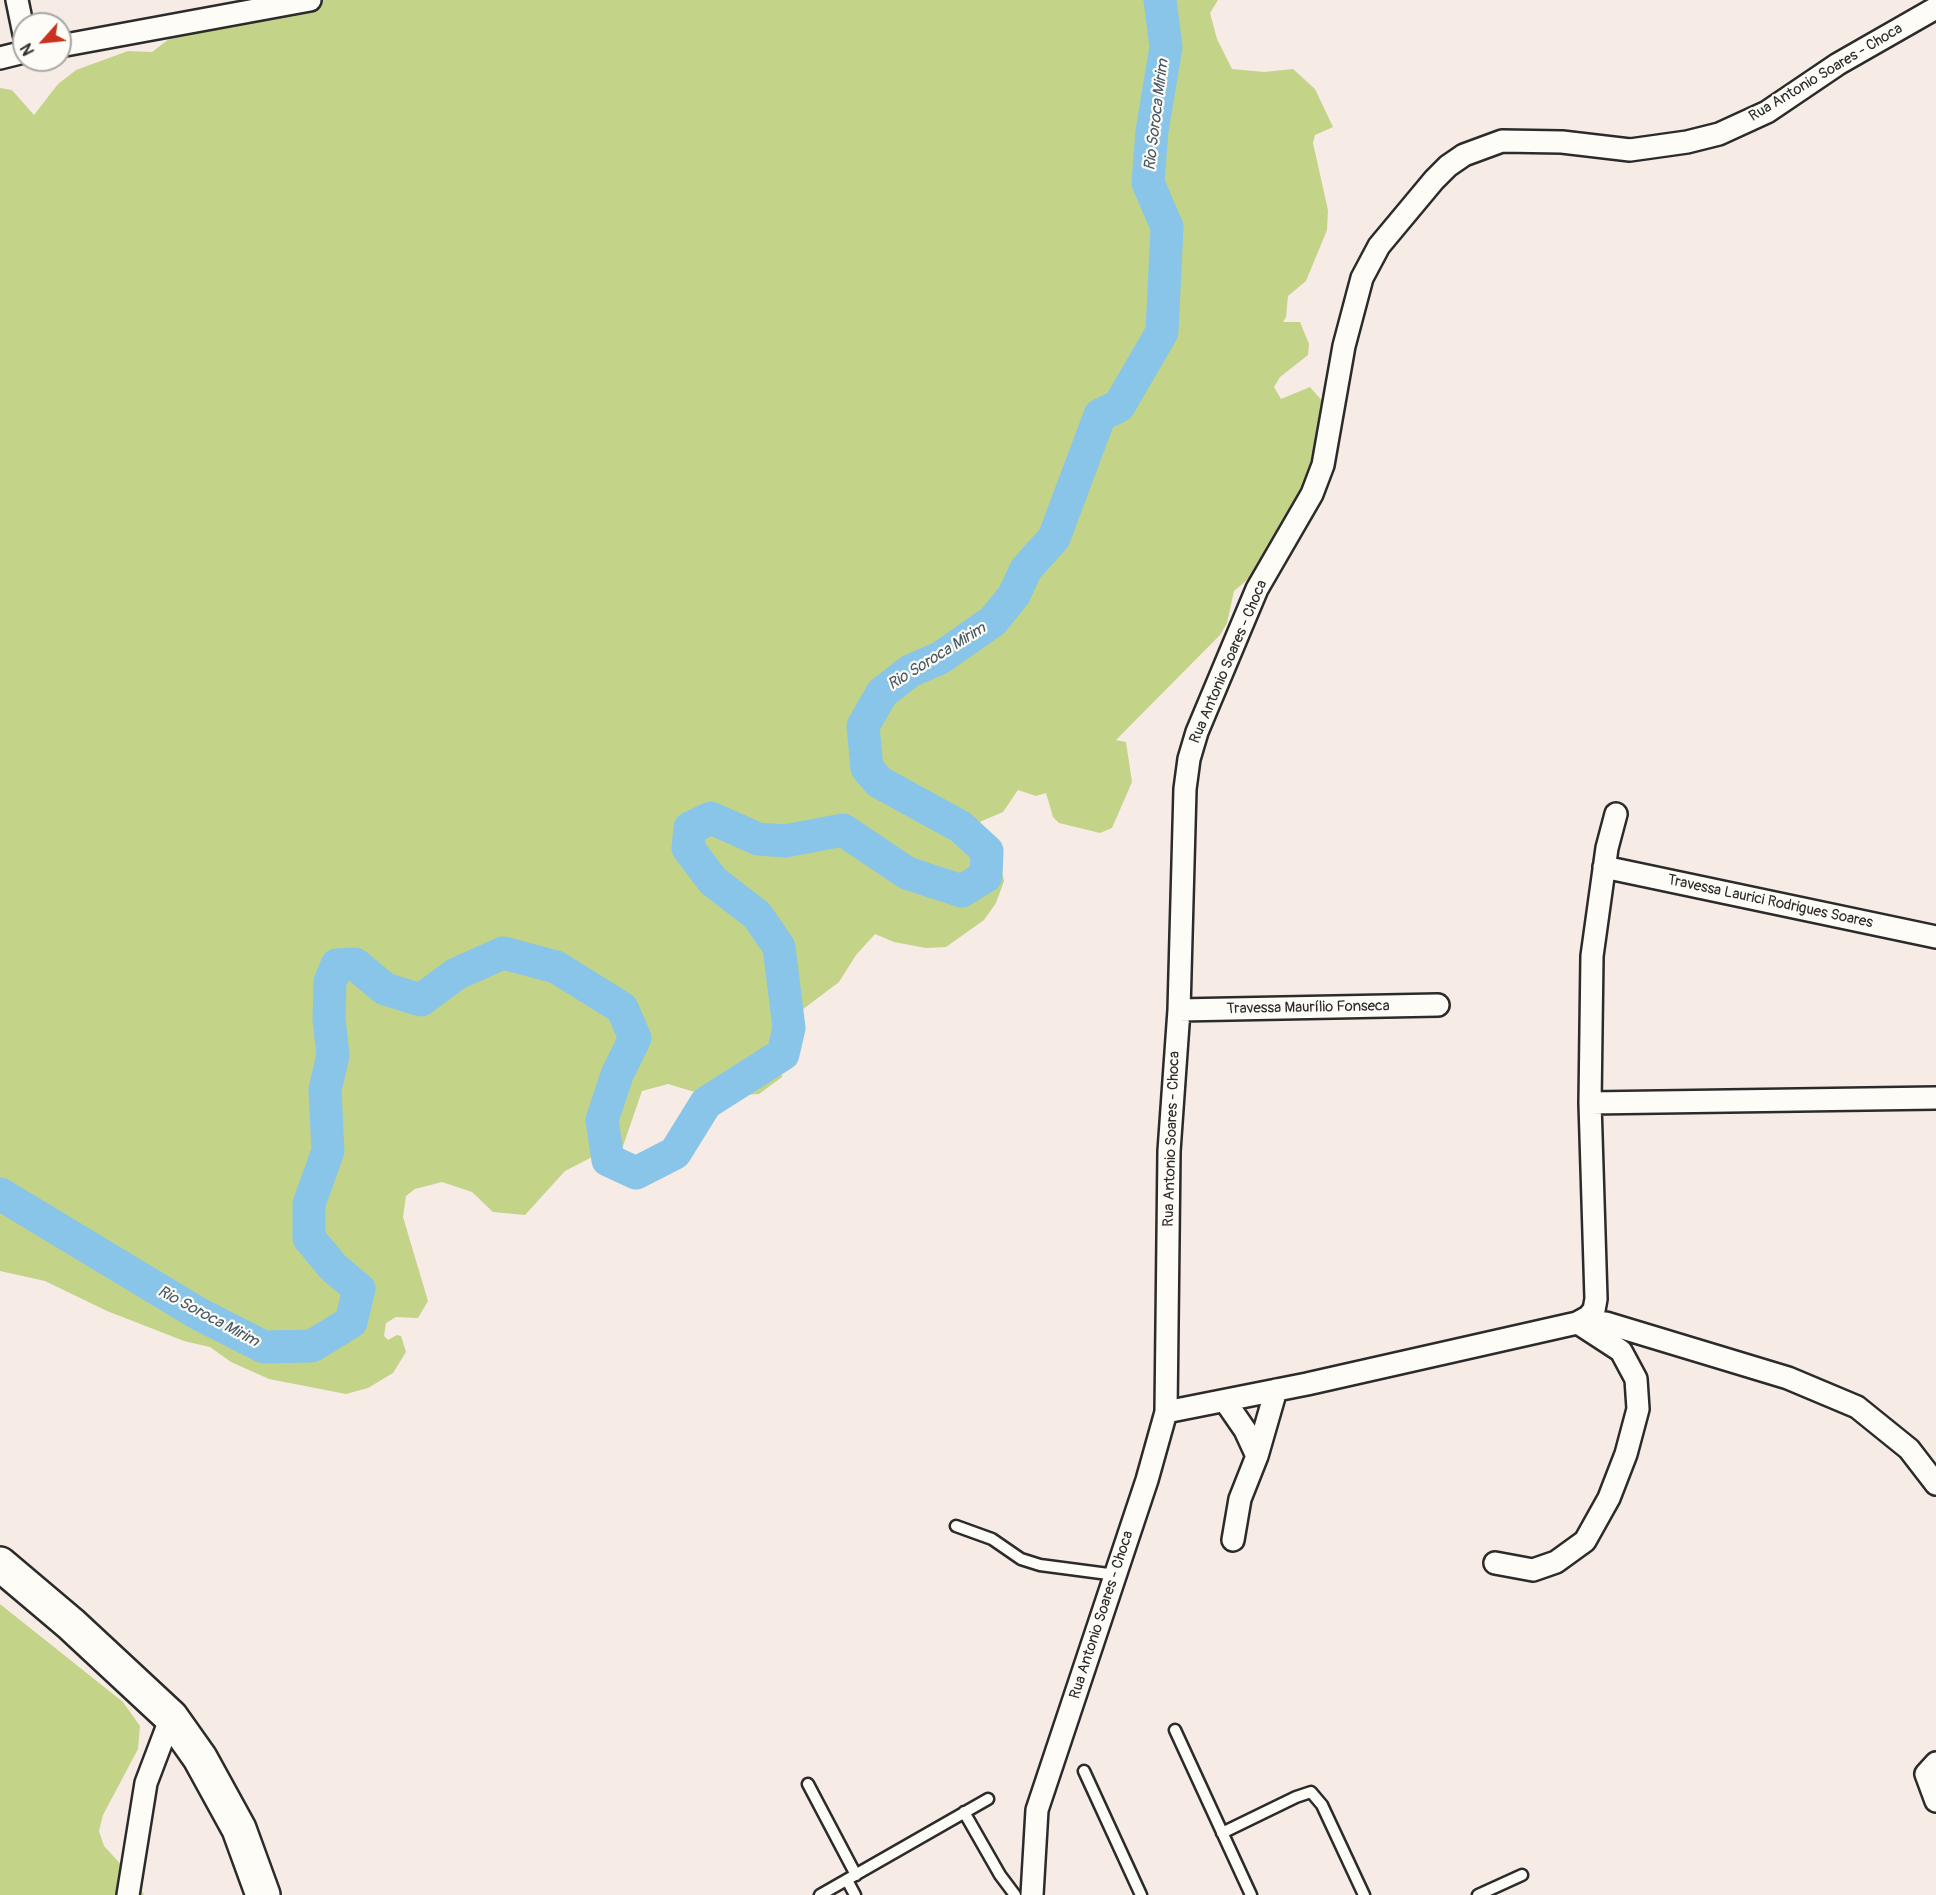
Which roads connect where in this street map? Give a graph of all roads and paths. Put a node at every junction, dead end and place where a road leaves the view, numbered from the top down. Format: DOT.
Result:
graph roads {
  1 [pos="310,0"];
  2 [pos="1936,8"];
  3 [pos="72,44"];
  4 [pos="1616,814"];
  5 [pos="1604,867"];
  6 [pos="1936,937"];
  7 [pos="1438,1005"];
  8 [pos="1179,1010"];
  9 [pos="1936,1098"];
  10 [pos="1590,1102"];
  11 [pos="1577,1323"];
  12 [pos="1276,1390"];
  13 [pos="1225,1401"];
  14 [pos="1166,1412"];
  15 [pos="1257,1456"];
  16 [pos="1936,1484"];
  17 [pos="956,1526"];
  18 [pos="1233,1540"];
  19 [pos="1495,1563"];
  20 [pos="0,1564"];
  21 [pos="1116,1575"];
  22 [pos="171,1717"];
  23 [pos="1175,1731"];
  24 [pos="1936,1764"];
  25 [pos="1084,1771"];
  26 [pos="808,1784"];
  27 [pos="988,1799"];
  28 [pos="1936,1801"];
  29 [pos="964,1812"];
  30 [pos="1222,1833"];
  31 [pos="1522,1875"];
  32 [pos="852,1877"];
  33 [pos="128,1895"];
  34 [pos="263,1895"];
  35 [pos="820,1895"];
  36 [pos="855,1895"];
  37 [pos="1015,1895"];
  38 [pos="1032,1895"];
  39 [pos="1141,1895"];
  40 [pos="1251,1895"];
  41 [pos="1364,1895"];
  42 [pos="1478,1895"];
  1 -- 3 [label="street"];
  2 -- 8 [label="street, Rua Antonio Soares - Choca"];
  4 -- 5 [label="street"];
  5 -- 6 [label="street, Travessa Laurici Rodrigues Soares"];
  5 -- 10 [label="street"];
  7 -- 8 [label="street, Travessa Maurílio Fonseca"];
  8 -- 14 [label="street, Rua Antonio Soares - Choca"];
  9 -- 10 [label="street"];
  10 -- 11 [label="street"];
  11 -- 12 [label="street"];
  11 -- 16 [label="street"];
  11 -- 19 [label="street"];
  12 -- 13 [label="street"];
  12 -- 15 [label="street"];
  13 -- 14 [label="street"];
  13 -- 15 [label="street"];
  14 -- 21 [label="street, Rua Antonio Soares - Choca"];
  15 -- 18 [label="street"];
  17 -- 21 [label="lane"];
  20 -- 22 [label="main road"];
  21 -- 38 [label="street, Rua Antonio Soares - Choca"];
  22 -- 33 [label="street"];
  22 -- 34 [label="main road"];
  23 -- 30 [label="lane"];
  24 -- 28 [label="street"];
  25 -- 39 [label="lane"];
  26 -- 32 [label="lane"];
  27 -- 29 [label="lane"];
  29 -- 32 [label="lane"];
  29 -- 37 [label="lane"];
  30 -- 40 [label="lane"];
  30 -- 41 [label="lane"];
  31 -- 42 [label="lane"];
  32 -- 35 [label="lane"];
  32 -- 36 [label="lane"];
}
